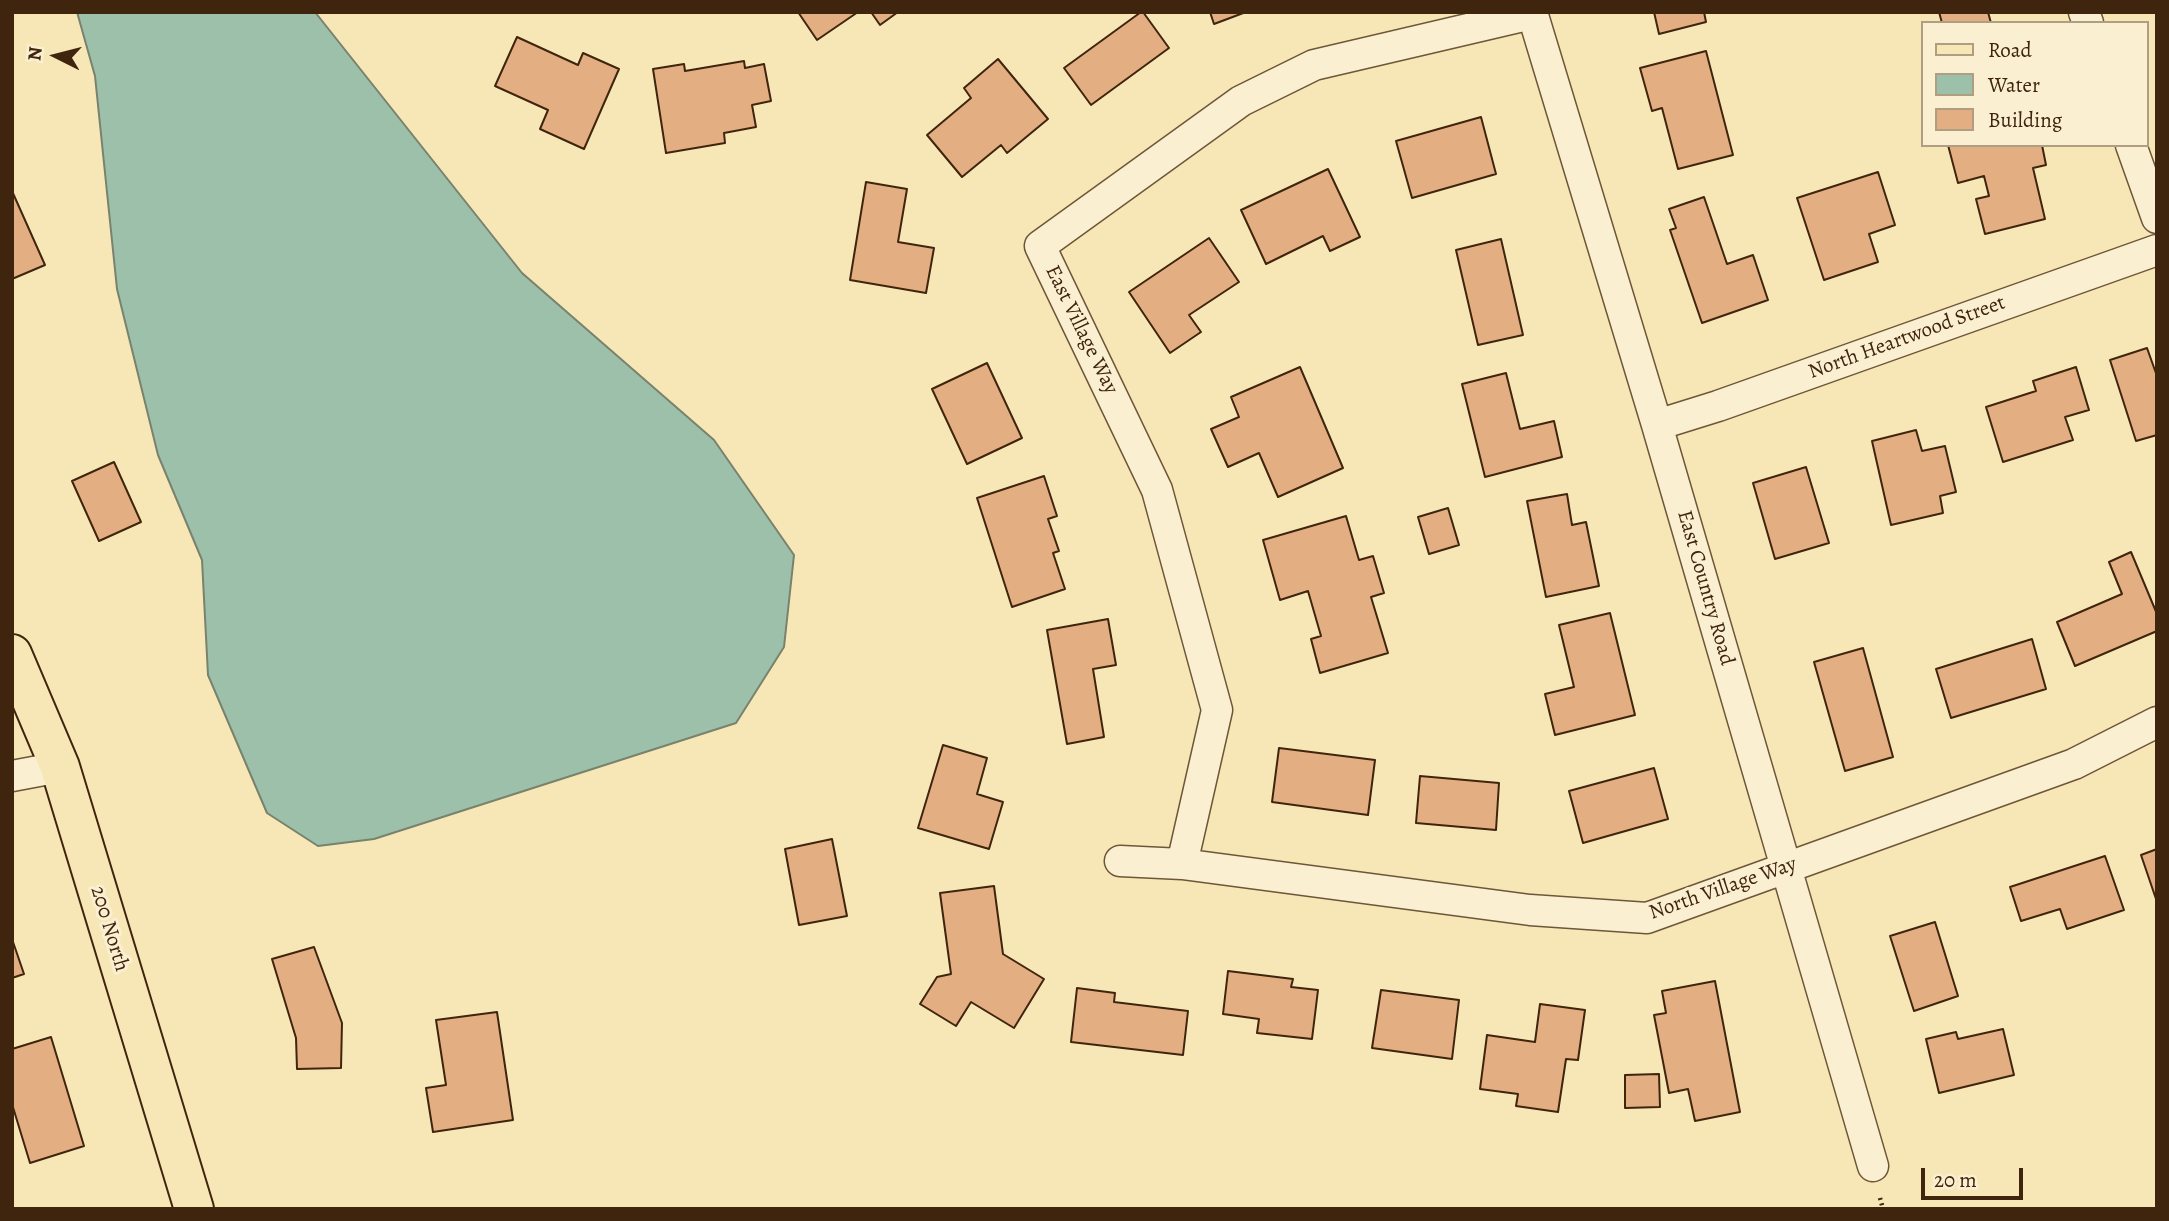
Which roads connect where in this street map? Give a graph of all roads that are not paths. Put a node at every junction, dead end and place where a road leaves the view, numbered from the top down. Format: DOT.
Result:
graph roads {
  1 [pos="1532,13"];
  2 [pos="2132,147"];
  3 [pos="2157,218"];
  4 [pos="2157,250"];
  5 [pos="1657,425"];
  6 [pos="12,654"];
  7 [pos="2157,722"];
  8 [pos="60,767"];
  9 [pos="12,776"];
  10 [pos="1120,861"];
  11 [pos="1182,864"];
  12 [pos="1786,869"];
  13 [pos="1872,1166"];
  14 [pos="194,1209"];
  1 -- 5 [label="street, East Country Road"];
  1 -- 11 [label="street, East Village Way"];
  2 -- 3 [label="street"];
  4 -- 5 [label="street, North Heartwood Street"];
  5 -- 12 [label="street, East Country Road"];
  6 -- 8 [label="main road, 200 North"];
  7 -- 12 [label="street, North Village Way"];
  8 -- 9 [label="street"];
  8 -- 14 [label="main road, 200 North"];
  10 -- 11 [label="street, North Village Way"];
  11 -- 12 [label="street, North Village Way"];
  12 -- 13 [label="street, East Country Road"];
}
